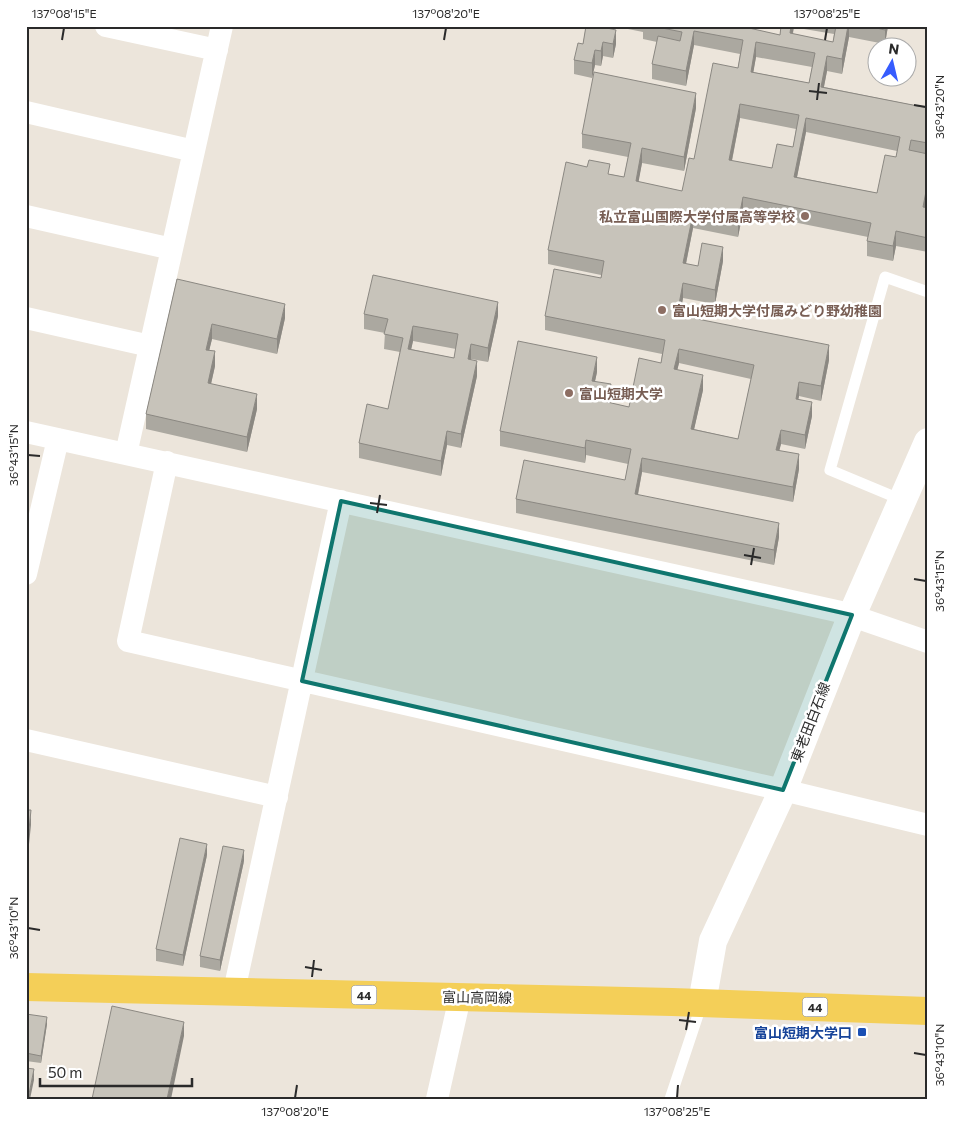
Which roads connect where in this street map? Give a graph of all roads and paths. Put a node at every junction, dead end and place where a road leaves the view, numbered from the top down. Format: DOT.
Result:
graph roads {
  1 [pos="106,26"];
  2 [pos="222,26"];
  3 [pos="217,50"];
  4 [pos="26,112"];
  5 [pos="194,151"];
  6 [pos="26,216"];
  7 [pos="172,249"];
  8 [pos="928,292"];
  9 [pos="26,318"];
  10 [pos="150,346"];
  11 [pos="26,432"];
  12 [pos="58,439"];
  13 [pos="928,442"];
  14 [pos="126,454"];
  15 [pos="168,462"];
  16 [pos="902,500"];
  17 [pos="341,502"];
  18 [pos="26,574"];
  19 [pos="852,614"];
  20 [pos="928,642"];
  21 [pos="302,681"];
  22 [pos="26,740"];
  23 [pos="783,790"];
  24 [pos="277,797"];
  25 [pos="928,825"];
  26 [pos="26,987"];
  27 [pos="234,991"];
  28 [pos="460,997"];
  29 [pos="702,1003"];
  30 [pos="928,1011"];
  31 [pos="437,1099"];
  32 [pos="670,1099"];
  1 -- 3 [label="street"];
  2 -- 3 [label="street"];
  3 -- 5 [label="street"];
  4 -- 5 [label="street"];
  5 -- 7 [label="street"];
  6 -- 7 [label="street"];
  7 -- 10 [label="street"];
  8 -- 16 [label="lane"];
  9 -- 10 [label="street"];
  10 -- 14 [label="street"];
  11 -- 12 [label="street"];
  12 -- 14 [label="street"];
  12 -- 18 [label="street"];
  13 -- 16 [label="main road, 東老田白石線"];
  14 -- 15 [label="street"];
  15 -- 17 [label="street"];
  15 -- 21 [label="street"];
  16 -- 19 [label="main road, 東老田白石線"];
  17 -- 19 [label="street"];
  17 -- 21 [label="street"];
  19 -- 20 [label="street"];
  19 -- 23 [label="main road, 東老田白石線"];
  21 -- 23 [label="street"];
  21 -- 24 [label="street"];
  22 -- 24 [label="street"];
  23 -- 25 [label="street"];
  23 -- 29 [label="main road, 東老田白石線"];
  24 -- 27 [label="street"];
  26 -- 27 [label="main road, 富山高岡線 / 44"];
  27 -- 28 [label="main road, 富山高岡線 / 44"];
  28 -- 29 [label="main road, 富山高岡線 / 44"];
  28 -- 31 [label="street"];
  29 -- 30 [label="main road, 富山高岡線 / 44"];
  29 -- 32 [label="lane"];
}
